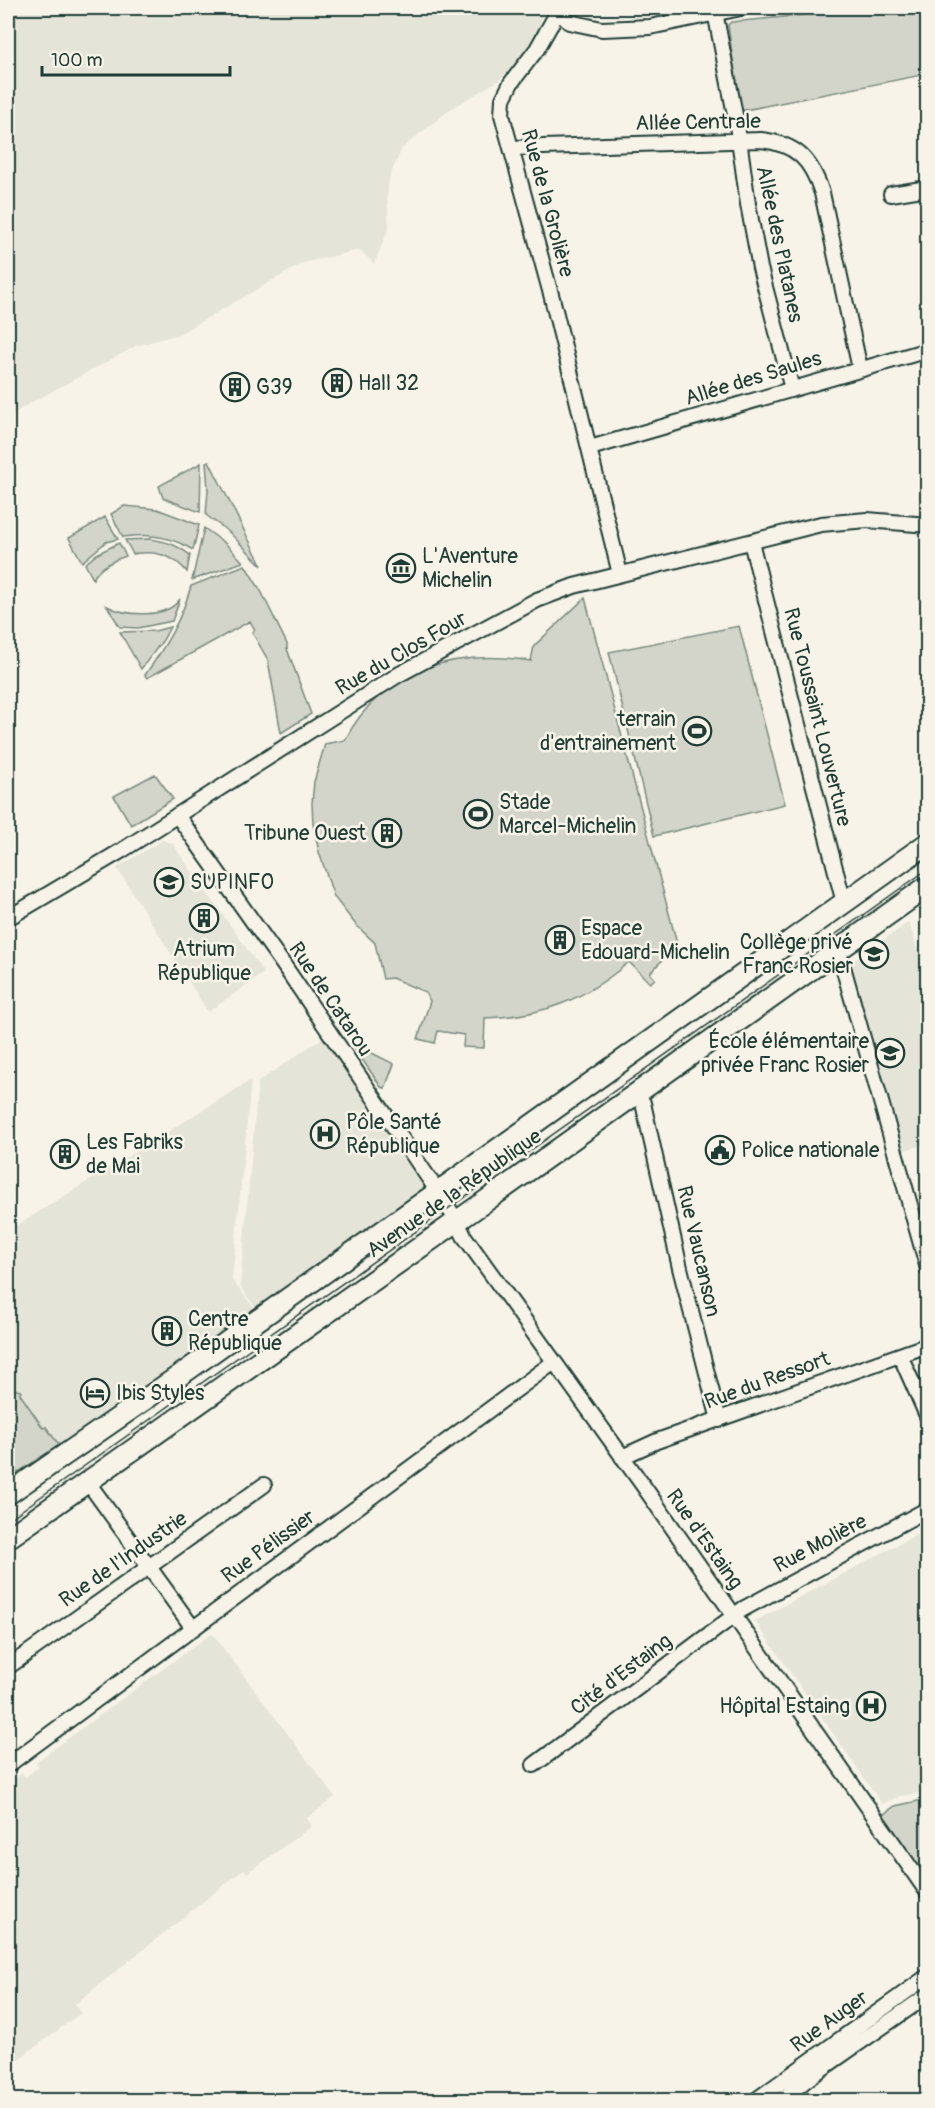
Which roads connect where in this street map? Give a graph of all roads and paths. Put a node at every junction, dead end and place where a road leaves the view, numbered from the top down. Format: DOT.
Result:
graph roads {
  1 [pos="741,8"];
  2 [pos="559,10"];
  3 [pos="715,12"];
  4 [pos="739,142"];
  5 [pos="512,148"];
  6 [pos="927,188"];
  7 [pos="891,194"];
  8 [pos="927,350"];
  9 [pos="860,369"];
  10 [pos="792,389"];
  11 [pos="590,448"];
  12 [pos="927,525"];
  13 [pos="751,542"];
  14 [pos="620,574"];
  15 [pos="177,815"];
  16 [pos="927,843"];
  17 [pos="927,886"];
  18 [pos="844,903"];
  19 [pos="8,918"];
  20 [pos="838,950"];
  21 [pos="635,1094"];
  22 [pos="437,1191"];
  23 [pos="453,1215"];
  24 [pos="927,1269"];
  25 [pos="927,1345"];
  26 [pos="900,1355"];
  27 [pos="554,1362"];
  28 [pos="927,1418"];
  29 [pos="720,1420"];
  30 [pos="622,1457"];
  31 [pos="87,1481"];
  32 [pos="264,1485"];
  33 [pos="8,1494"];
  34 [pos="927,1509"];
  35 [pos="8,1538"];
  36 [pos="148,1566"];
  37 [pos="734,1616"];
  38 [pos="193,1628"];
  39 [pos="8,1667"];
  40 [pos="10,1758"];
  41 [pos="534,1765"];
  42 [pos="927,1893"];
  43 [pos="927,1976"];
  44 [pos="927,1995"];
  45 [pos="756,2100"];
  46 [pos="781,2100"];
  1 -- 3 [label="street, Rue de la Grolière"];
  2 -- 3 [label="street, Rue de la Grolière"];
  2 -- 5 [label="street, Rue de la Grolière"];
  3 -- 4 [label="street, Allée des Platanes"];
  4 -- 5 [label="street, Allée Centrale"];
  4 -- 9 [label="street, Allée Centrale"];
  4 -- 10 [label="street, Allée des Platanes"];
  5 -- 11 [label="street, Rue de la Grolière"];
  6 -- 7 [label="street"];
  8 -- 9 [label="street, Allée des Saules"];
  9 -- 10 [label="street, Allée des Saules"];
  10 -- 11 [label="street, Allée des Saules"];
  11 -- 14 [label="street, Rue de la Grolière"];
  12 -- 13 [label="street, Rue du Clos Four"];
  13 -- 14 [label="street, Rue du Clos Four"];
  13 -- 18 [label="street, Rue Toussaint Louverture"];
  14 -- 15 [label="street, Rue du Clos Four"];
  15 -- 19 [label="street, Rue du Clos Four"];
  15 -- 22 [label="street, Rue de Catarou"];
  16 -- 18 [label="main road, Avenue de la République"];
  17 -- 20 [label="main road, Avenue de la République"];
  18 -- 22 [label="main road, Avenue de la République"];
  20 -- 21 [label="main road, Avenue de la République"];
  20 -- 24 [label="street"];
  21 -- 23 [label="main road, Avenue de la République"];
  21 -- 29 [label="street, Rue Vaucanson"];
  22 -- 23 [label="street, Rue de Catarou"];
  22 -- 33 [label="main road, Avenue de la République"];
  23 -- 27 [label="street, Rue d'Estaing"];
  23 -- 31 [label="main road, Avenue de la République"];
  25 -- 26 [label="street, Rue du Ressort"];
  26 -- 28 [label="street"];
  26 -- 29 [label="street, Rue du Ressort"];
  27 -- 30 [label="street, Rue d'Estaing"];
  27 -- 38 [label="street, Rue Pélissier"];
  29 -- 30 [label="street, Rue du Ressort"];
  30 -- 37 [label="street, Rue d'Estaing"];
  31 -- 35 [label="main road, Avenue de la République"];
  31 -- 36 [label="street"];
  32 -- 36 [label="street, Rue de l'Industrie"];
  34 -- 37 [label="street, Rue Molière"];
  36 -- 38 [label="street"];
  36 -- 39 [label="street, Rue de l'Industrie"];
  37 -- 41 [label="street, Cité d'Estaing"];
  37 -- 42 [label="street, Rue d'Estaing"];
  38 -- 40 [label="street, Rue Pélissier"];
  43 -- 45 [label="street, Rue Auger"];
  44 -- 46 [label="street"];
}
